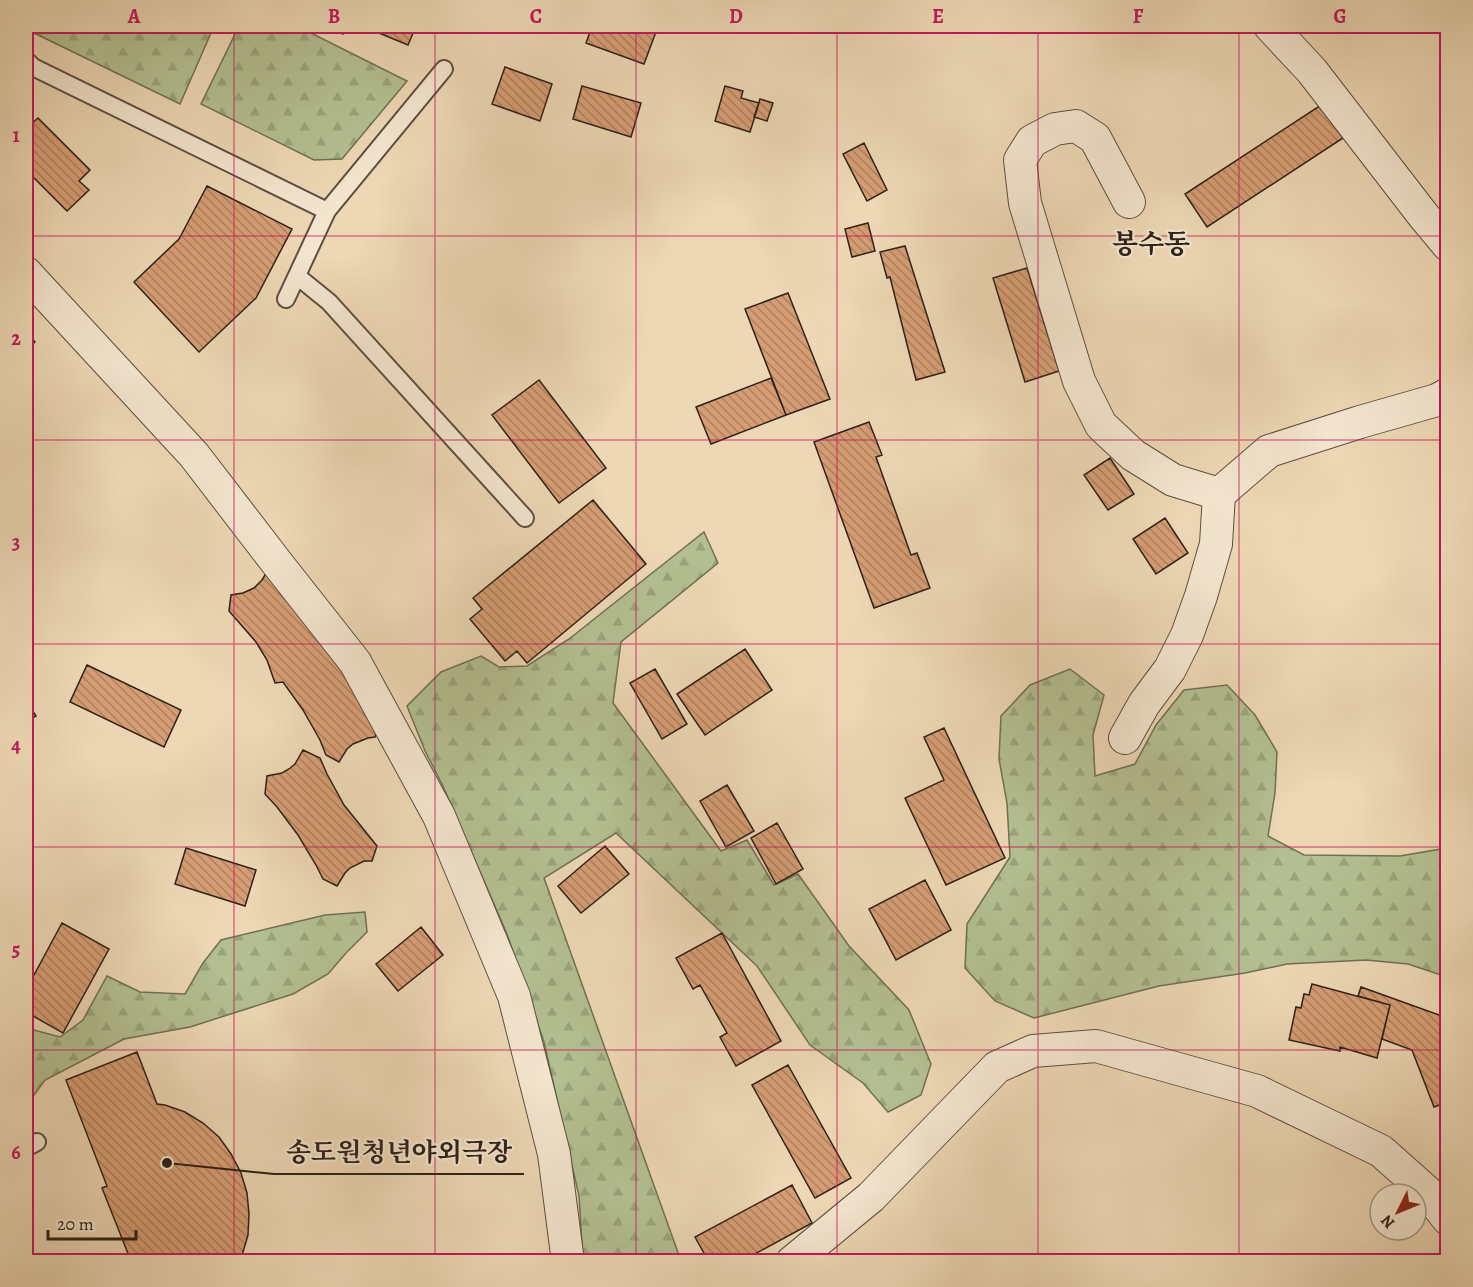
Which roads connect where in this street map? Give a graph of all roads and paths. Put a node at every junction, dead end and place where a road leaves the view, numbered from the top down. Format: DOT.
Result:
graph roads {
  1 [pos="1270,26"];
  2 [pos="26,60"];
  3 [pos="444,69"];
  4 [pos="1129,202"];
  5 [pos="327,211"];
  6 [pos="1448,245"];
  7 [pos="26,273"];
  8 [pos="297,276"];
  9 [pos="286,299"];
  10 [pos="1448,394"];
  11 [pos="1219,494"];
  12 [pos="525,518"];
  13 [pos="1125,738"];
  14 [pos="1448,1219"];
  15 [pos="568,1262"];
  16 [pos="792,1262"];
  1 -- 6 [label="street"];
  2 -- 5 [label="lane"];
  3 -- 5 [label="lane"];
  4 -- 11 [label="street"];
  5 -- 8 [label="lane"];
  7 -- 15 [label="street"];
  8 -- 9 [label="lane"];
  8 -- 12 [label="lane"];
  10 -- 11 [label="street"];
  11 -- 13 [label="street"];
  14 -- 16 [label="street"];
}
